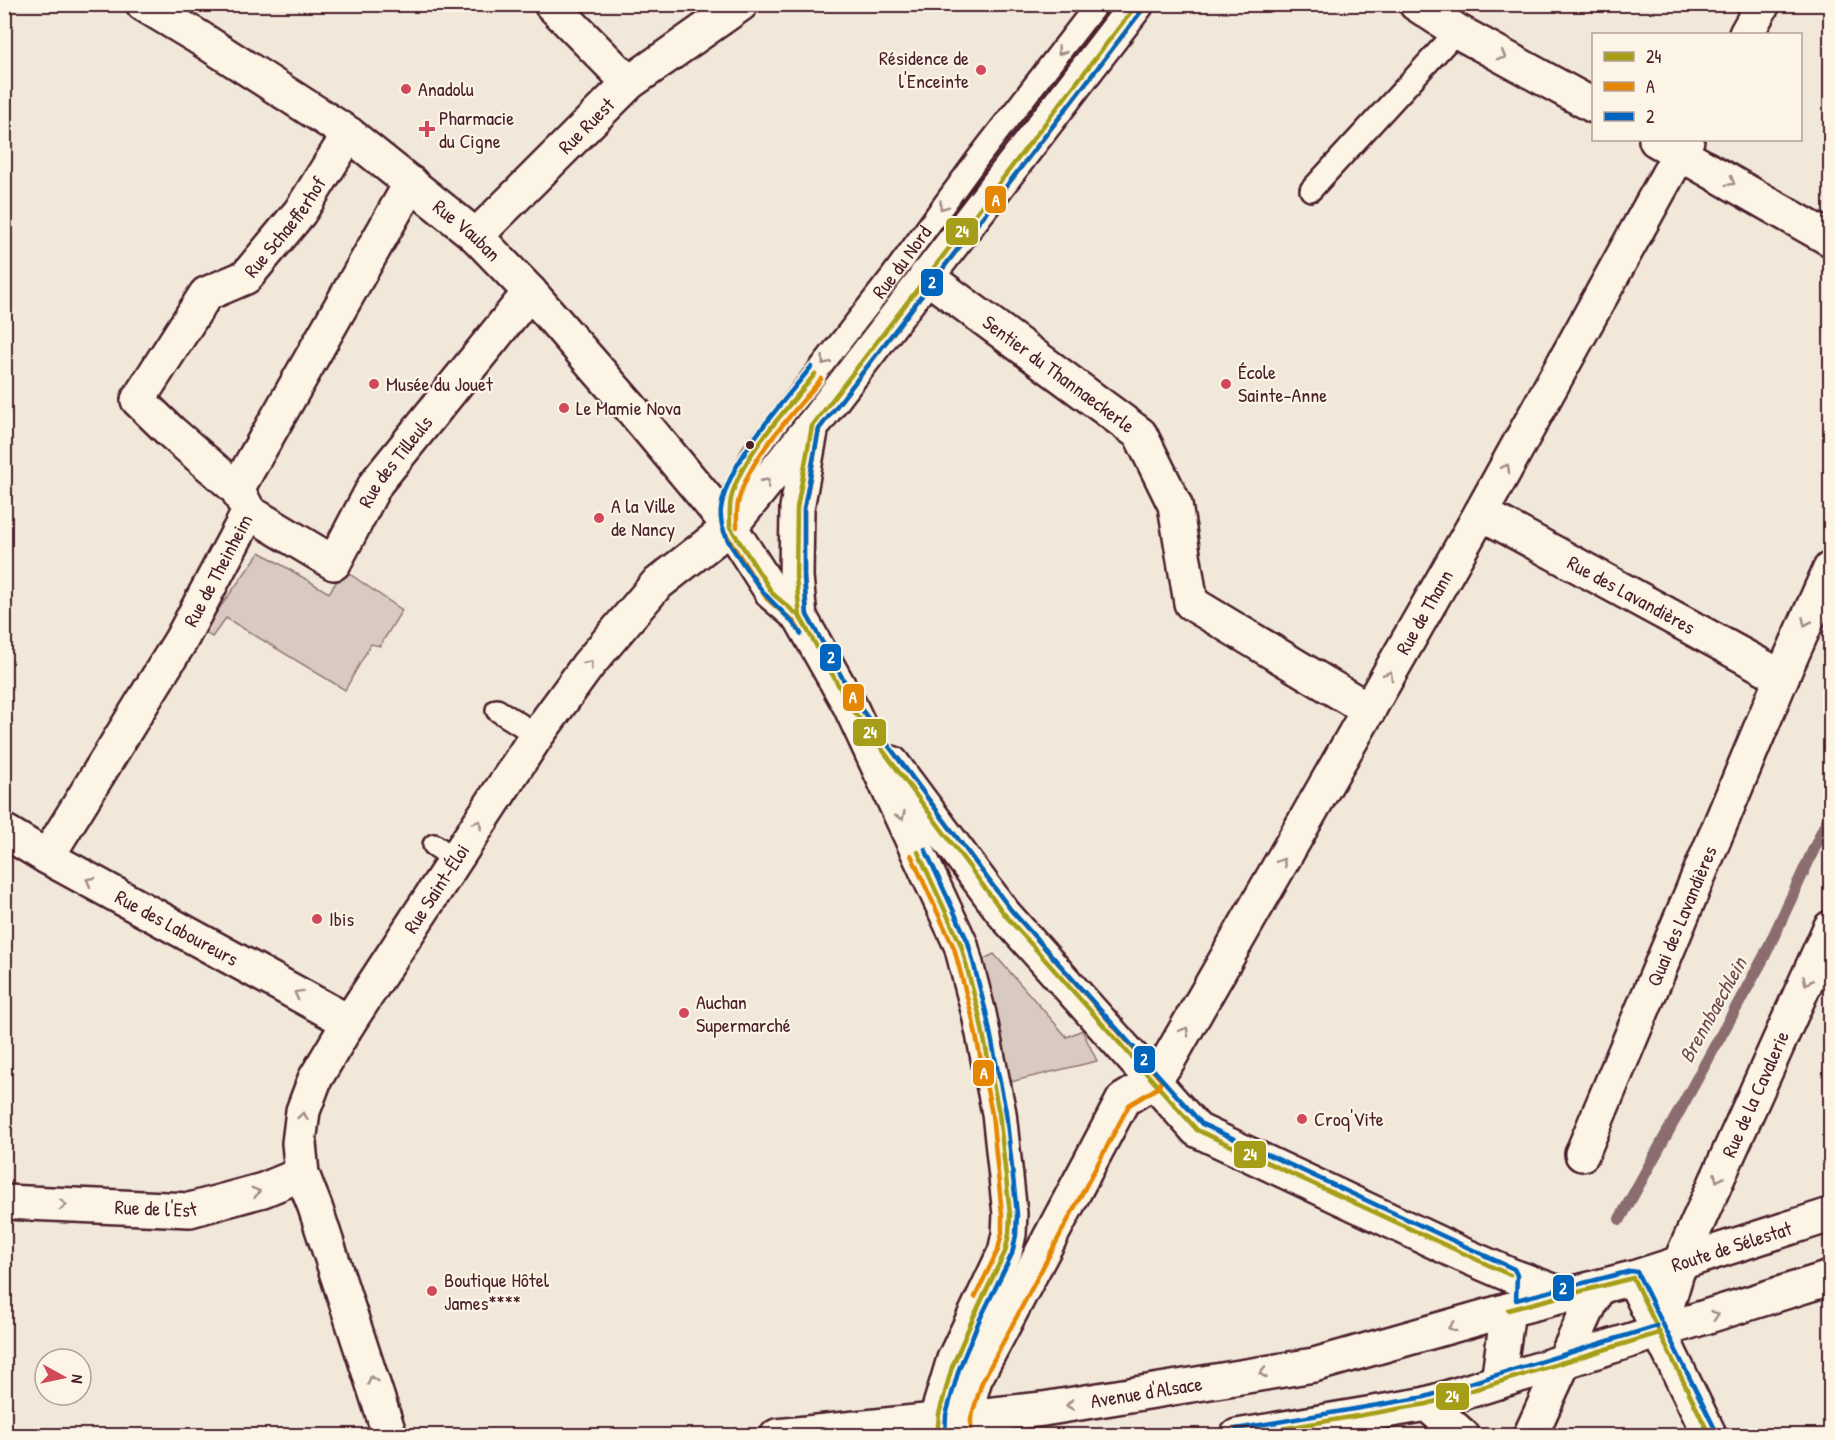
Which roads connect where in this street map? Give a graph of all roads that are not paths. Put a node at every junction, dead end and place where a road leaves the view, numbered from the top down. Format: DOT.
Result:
graph roads {
  1 [pos="143,4"];
  2 [pos="551,4"];
  3 [pos="741,4"];
  4 [pos="1097,4"];
  5 [pos="1137,4"];
  6 [pos="1416,4"];
  7 [pos="1763,4"];
  8 [pos="700,16"];
  9 [pos="1457,31"];
  10 [pos="1747,33"];
  11 [pos="629,83"];
  12 [pos="1592,105"];
  13 [pos="349,134"];
  14 [pos="1674,144"];
  15 [pos="411,183"];
  16 [pos="1311,190"];
  17 [pos="476,236"];
  18 [pos="1830,239"];
  19 [pos="926,276"];
  20 [pos="530,292"];
  21 [pos="812,426"];
  22 [pos="243,500"];
  23 [pos="1481,513"];
  24 [pos="730,527"];
  25 [pos="1830,569"];
  26 [pos="796,577"];
  27 [pos="800,617"];
  28 [pos="1782,677"];
  29 [pos="850,706"];
  30 [pos="497,710"];
  31 [pos="1370,710"];
  32 [pos="537,735"];
  33 [pos="4,831"];
  34 [pos="47,857"];
  35 [pos="1830,928"];
  36 [pos="349,1022"];
  37 [pos="1154,1081"];
  38 [pos="1582,1154"];
  39 [pos="302,1174"];
  40 [pos="4,1202"];
  41 [pos="1830,1215"];
  42 [pos="1680,1262"];
  43 [pos="1510,1275"];
  44 [pos="1633,1278"];
  45 [pos="1830,1278"];
  46 [pos="1582,1291"];
  47 [pos="1508,1310"];
  48 [pos="1659,1333"];
  49 [pos="1563,1362"];
  50 [pos="1498,1382"];
  51 [pos="1427,1404"];
  52 [pos="950,1427"];
  53 [pos="390,1436"];
  54 [pos="777,1436"];
  55 [pos="1237,1436"];
  56 [pos="1463,1436"];
  57 [pos="1530,1436"];
  58 [pos="1710,1436"];
  1 -- 13 [label="street, Rue Vauban"];
  2 -- 11 [label="street"];
  3 -- 8 [label="street, Rue Ruest"];
  4 -- 24 [label="lane, Rue du Nord, one-way"];
  5 -- 19 [label="street, Rue du Nord"];
  6 -- 9 [label="street"];
  7 -- 10 [label="street"];
  8 -- 11 [label="street, Rue Ruest"];
  9 -- 12 [label="street, one-way"];
  9 -- 16 [label="lane"];
  11 -- 17 [label="street, Rue Ruest"];
  13 -- 15 [label="street, Rue Vauban"];
  13 -- 22 [label="street, Rue Schaefferhof"];
  14 -- 18 [label="street, one-way"];
  23 -- 14 [label="street, Rue de Thann, one-way"];
  15 -- 17 [label="street, Rue Vauban"];
  15 -- 22 [label="street, Rue de Theinheim"];
  17 -- 20 [label="street, Rue Vauban"];
  19 -- 21 [label="street, Rue du Nord"];
  19 -- 31 [label="street, Sentier du Thannaeckerle"];
  20 -- 22 [label="street, Rue des Tilleuls"];
  20 -- 24 [label="street, Rue Vauban"];
  24 -- 21 [label="street, Rue Saint-Éloi, one-way"];
  21 -- 26 [label="street"];
  22 -- 34 [label="street, Rue de Theinheim"];
  23 -- 28 [label="street, Rue des Lavandières"];
  31 -- 23 [label="street, Rue de Thann, one-way"];
  24 -- 26 [label="street"];
  24 -- 27 [label="street"];
  32 -- 24 [label="street, Rue Saint-Éloi, one-way"];
  25 -- 28 [label="street, Quai des Lavandières, one-way"];
  26 -- 27 [label="street"];
  27 -- 29 [label="street"];
  28 -- 38 [label="street, Quai des Lavandières"];
  29 -- 37 [label="street"];
  29 -- 52 [label="street, one-way"];
  30 -- 32 [label="lane"];
  37 -- 31 [label="street, Rue de Thann, one-way"];
  36 -- 32 [label="street, Rue Saint-Éloi, one-way"];
  33 -- 34 [label="street, Rue des Laboureurs"];
  36 -- 34 [label="street, Rue des Laboureurs, one-way"];
  35 -- 42 [label="street, Rue de la Cavalerie, one-way"];
  39 -- 36 [label="street, Rue Saint-Éloi, one-way"];
  37 -- 43 [label="street"];
  37 -- 52 [label="street"];
  40 -- 39 [label="street, Rue de l'Est, one-way"];
  53 -- 39 [label="street, Rue Saint-Éloi, one-way"];
  41 -- 42 [label="street, Route de Sélestat"];
  42 -- 44 [label="street, Route de Sélestat"];
  42 -- 48 [label="street"];
  43 -- 46 [label="street"];
  43 -- 47 [label="street"];
  44 -- 46 [label="street, Avenue d'Alsace"];
  44 -- 48 [label="street"];
  48 -- 45 [label="street, one-way"];
  46 -- 47 [label="street, Avenue d'Alsace"];
  46 -- 49 [label="street"];
  47 -- 50 [label="street"];
  47 -- 52 [label="street, Avenue d'Alsace, one-way"];
  48 -- 49 [label="street"];
  48 -- 58 [label="street"];
  49 -- 50 [label="street"];
  49 -- 57 [label="street"];
  50 -- 51 [label="street"];
  51 -- 55 [label="street"];
  51 -- 56 [label="street"];
  52 -- 54 [label="street, Avenue d'Alsace"];
}
